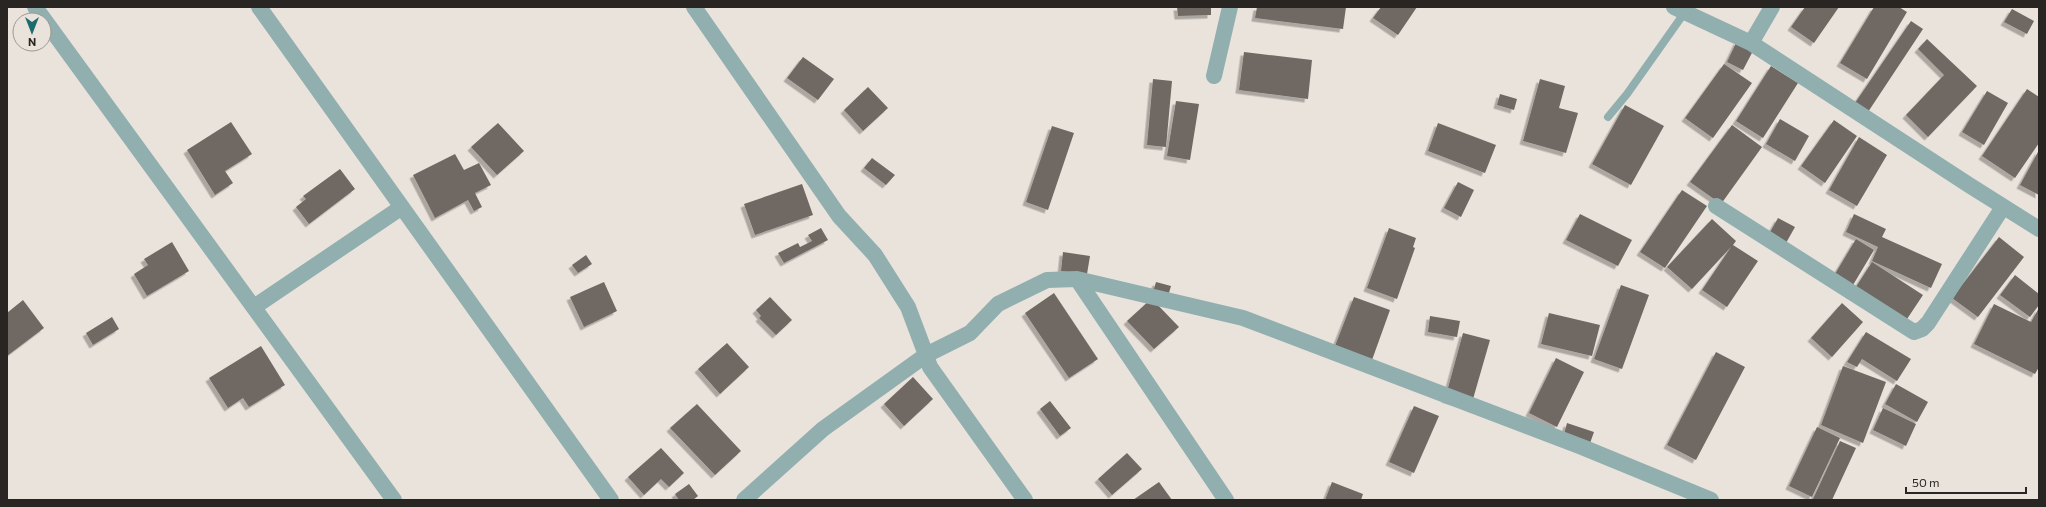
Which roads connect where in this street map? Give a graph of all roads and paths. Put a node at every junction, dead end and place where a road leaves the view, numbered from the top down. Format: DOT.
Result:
graph roads {
  1 [pos="35,7"];
  2 [pos="259,7"];
  3 [pos="694,7"];
  4 [pos="1230,7"];
  5 [pos="1772,7"];
  6 [pos="1679,10"];
  7 [pos="1751,42"];
  8 [pos="1214,76"];
  9 [pos="1608,117"];
  10 [pos="1716,206"];
  11 [pos="402,207"];
  12 [pos="2003,207"];
  13 [pos="2039,229"];
  14 [pos="1077,279"];
  15 [pos="254,307"];
  16 [pos="926,355"];
  17 [pos="394,500"];
  18 [pos="611,500"];
  19 [pos="744,500"];
  20 [pos="1025,500"];
  21 [pos="1226,500"];
  22 [pos="1711,500"];
  1 -- 15 [label="street"];
  2 -- 11 [label="street"];
  3 -- 16 [label="street"];
  4 -- 8 [label="street"];
  5 -- 7 [label="street"];
  6 -- 7 [label="street"];
  6 -- 9 [label="lane"];
  7 -- 12 [label="street"];
  10 -- 12 [label="street"];
  11 -- 15 [label="street"];
  11 -- 18 [label="street"];
  12 -- 13 [label="street"];
  14 -- 16 [label="street"];
  14 -- 21 [label="street"];
  14 -- 22 [label="street"];
  15 -- 17 [label="street"];
  16 -- 19 [label="street"];
  16 -- 20 [label="street"];
}
